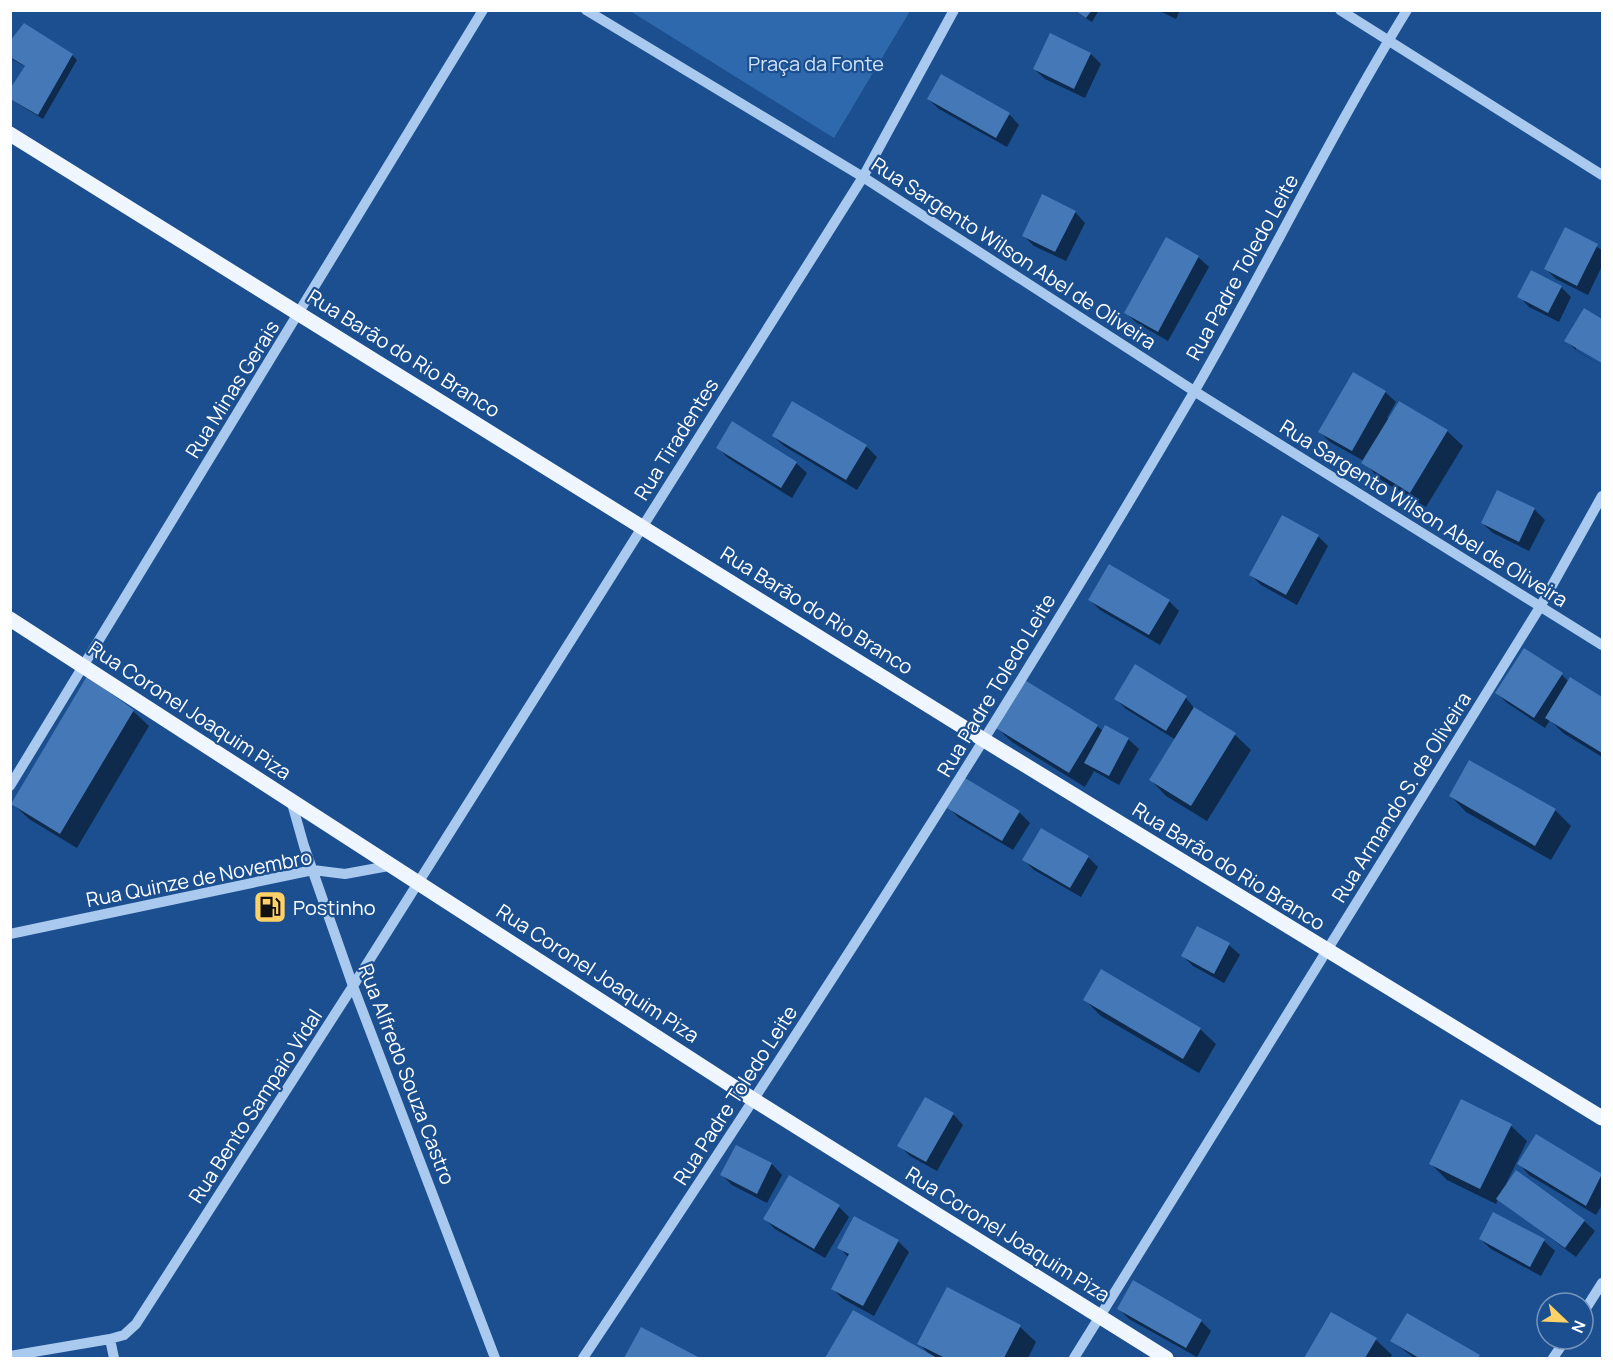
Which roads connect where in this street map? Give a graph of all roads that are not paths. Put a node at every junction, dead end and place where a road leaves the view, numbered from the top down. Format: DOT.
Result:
graph roads {
  1 [pos="483,10"];
  2 [pos="586,10"];
  3 [pos="954,10"];
  4 [pos="1340,10"];
  5 [pos="1407,10"];
  6 [pos="1388,42"];
  7 [pos="10,134"];
  8 [pos="1602,174"];
  9 [pos="863,177"];
  10 [pos="299,313"];
  11 [pos="1194,391"];
  12 [pos="1602,496"];
  13 [pos="643,526"];
  14 [pos="1540,607"];
  15 [pos="10,619"];
  16 [pos="1602,645"];
  17 [pos="83,665"];
  18 [pos="984,740"];
  19 [pos="10,786"];
  20 [pos="291,800"];
  21 [pos="394,865"];
  22 [pos="313,870"];
  23 [pos="419,881"];
  24 [pos="10,934"];
  25 [pos="1327,951"];
  26 [pos="354,986"];
  27 [pos="754,1100"];
  28 [pos="1602,1118"];
  29 [pos="1100,1317"];
  30 [pos="110,1339"];
  31 [pos="10,1356"];
  32 [pos="114,1359"];
  33 [pos="495,1359"];
  34 [pos="583,1359"];
  35 [pos="1074,1359"];
  36 [pos="1166,1359"];
  1 -- 10 [label="street, Rua Minas Gerais"];
  2 -- 9 [label="street, Rua Sargento Wilson Abel de Oliveira"];
  3 -- 9 [label="street, Rua Tiradentes"];
  4 -- 6 [label="street"];
  5 -- 6 [label="street, Rua Padre Toledo Leite"];
  6 -- 8 [label="street"];
  6 -- 11 [label="street, Rua Padre Toledo Leite"];
  7 -- 10 [label="main road, Rua Barão do Rio Branco"];
  9 -- 11 [label="street, Rua Sargento Wilson Abel de Oliveira"];
  9 -- 13 [label="street, Rua Tiradentes"];
  10 -- 13 [label="main road, Rua Barão do Rio Branco"];
  10 -- 17 [label="street, Rua Minas Gerais"];
  11 -- 14 [label="street, Rua Sargento Wilson Abel de Oliveira"];
  11 -- 18 [label="street, Rua Padre Toledo Leite"];
  12 -- 14 [label="street, Rua Armando S. de Oliveira"];
  13 -- 18 [label="main road, Rua Barão do Rio Branco"];
  13 -- 23 [label="street, Rua Tiradentes"];
  14 -- 16 [label="street, Rua Sargento Wilson Abel de Oliveira"];
  14 -- 25 [label="street, Rua Armando S. de Oliveira"];
  15 -- 17 [label="main road, Rua Coronel Joaquim Piza"];
  17 -- 19 [label="street, Rua Minas Gerais"];
  17 -- 20 [label="main road, Rua Coronel Joaquim Piza"];
  18 -- 25 [label="main road, Rua Barão do Rio Branco"];
  18 -- 27 [label="street, Rua Padre Toledo Leite"];
  20 -- 21 [label="main road, Rua Coronel Joaquim Piza"];
  20 -- 22 [label="street, Rua Alfredo Souza Castro"];
  21 -- 22 [label="street, Rua Quinze de Novembro"];
  21 -- 23 [label="main road, Rua Coronel Joaquim Piza"];
  22 -- 24 [label="street, Rua Quinze de Novembro"];
  22 -- 26 [label="street, Rua Alfredo Souza Castro"];
  23 -- 26 [label="street, Rua Bento Sampaio Vidal"];
  23 -- 27 [label="main road, Rua Coronel Joaquim Piza"];
  25 -- 28 [label="main road, Rua Barão do Rio Branco"];
  25 -- 29 [label="street, Rua Armando S. de Oliveira"];
  26 -- 30 [label="street, Rua Bento Sampaio Vidal"];
  26 -- 33 [label="street, Rua Alfredo Souza Castro"];
  27 -- 29 [label="main road, Rua Coronel Joaquim Piza"];
  27 -- 34 [label="street, Rua Padre Toledo Leite"];
  29 -- 35 [label="street, Rua Armando S. de Oliveira"];
  29 -- 36 [label="main road, Rua Coronel Joaquim Piza"];
  30 -- 31 [label="street, Rua Bento Sampaio Vidal"];
  30 -- 32 [label="street"];
}
